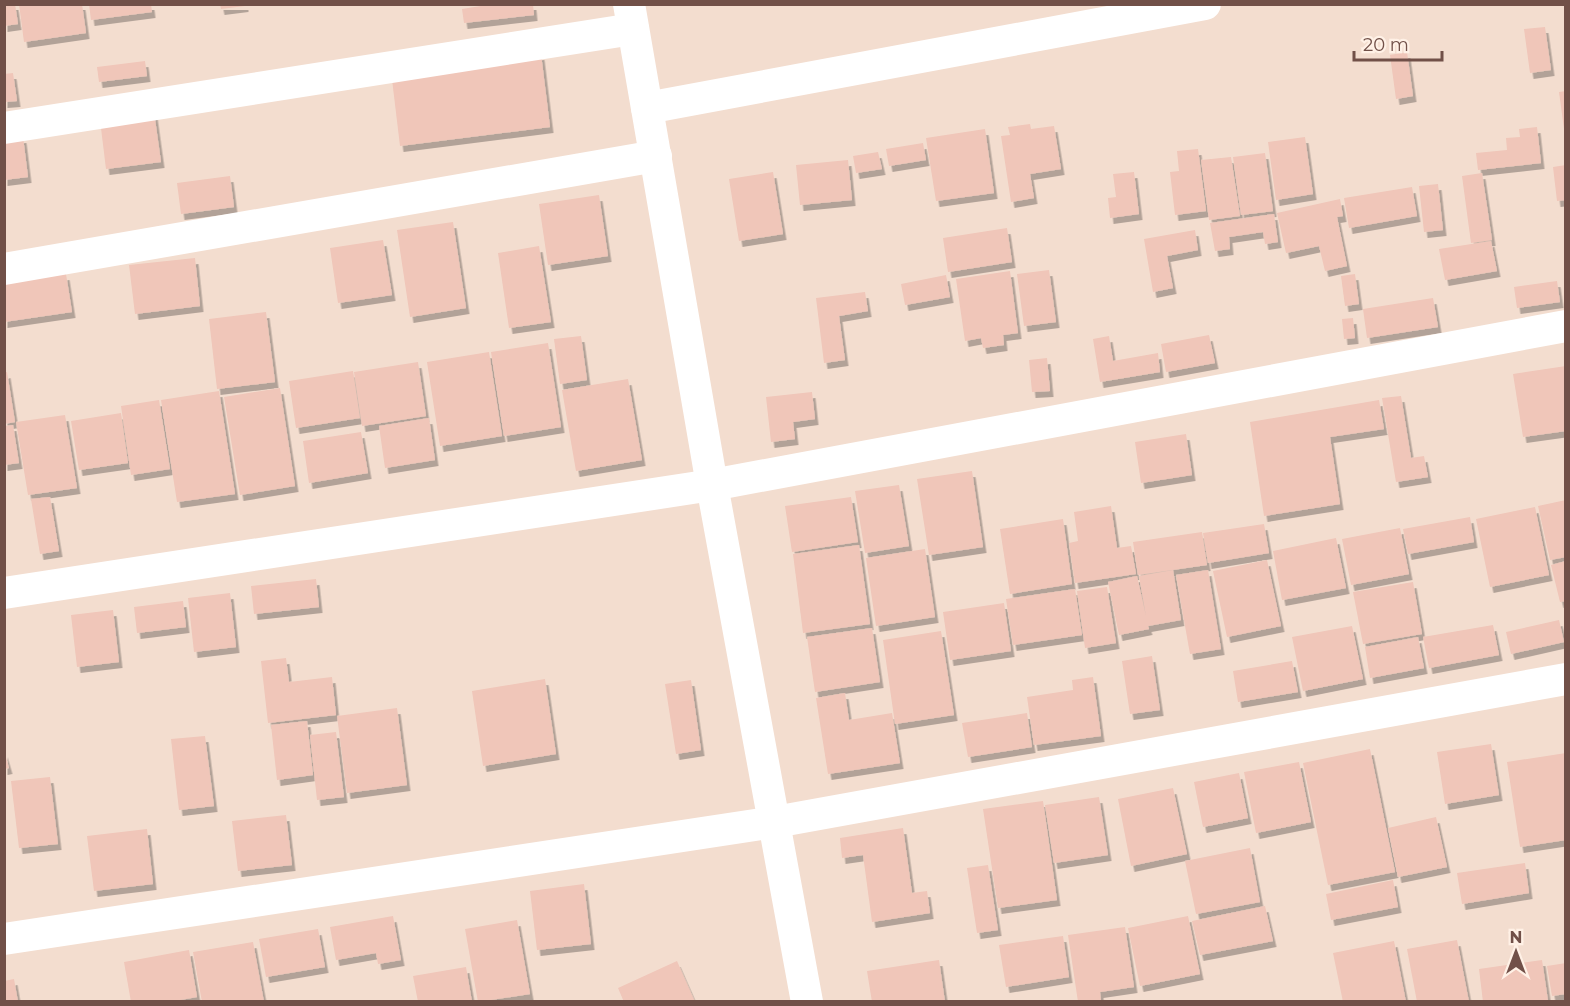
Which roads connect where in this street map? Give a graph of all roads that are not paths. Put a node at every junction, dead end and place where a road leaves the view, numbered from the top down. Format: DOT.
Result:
graph roads {
  1 [pos="1205,4"];
  2 [pos="631,17"];
  3 [pos="647,108"];
  4 [pos="4,128"];
  5 [pos="656,156"];
  6 [pos="4,268"];
  7 [pos="1566,326"];
  8 [pos="712,485"];
  9 [pos="4,593"];
  10 [pos="1566,679"];
  11 [pos="775,822"];
  12 [pos="4,939"];
  13 [pos="807,1002"];
  1 -- 3 [label="street"];
  2 -- 3 [label="street"];
  2 -- 4 [label="street"];
  3 -- 5 [label="street"];
  5 -- 6 [label="street"];
  5 -- 8 [label="street"];
  7 -- 8 [label="street"];
  8 -- 9 [label="street"];
  8 -- 11 [label="street"];
  10 -- 11 [label="street"];
  11 -- 12 [label="street"];
  11 -- 13 [label="street"];
}
